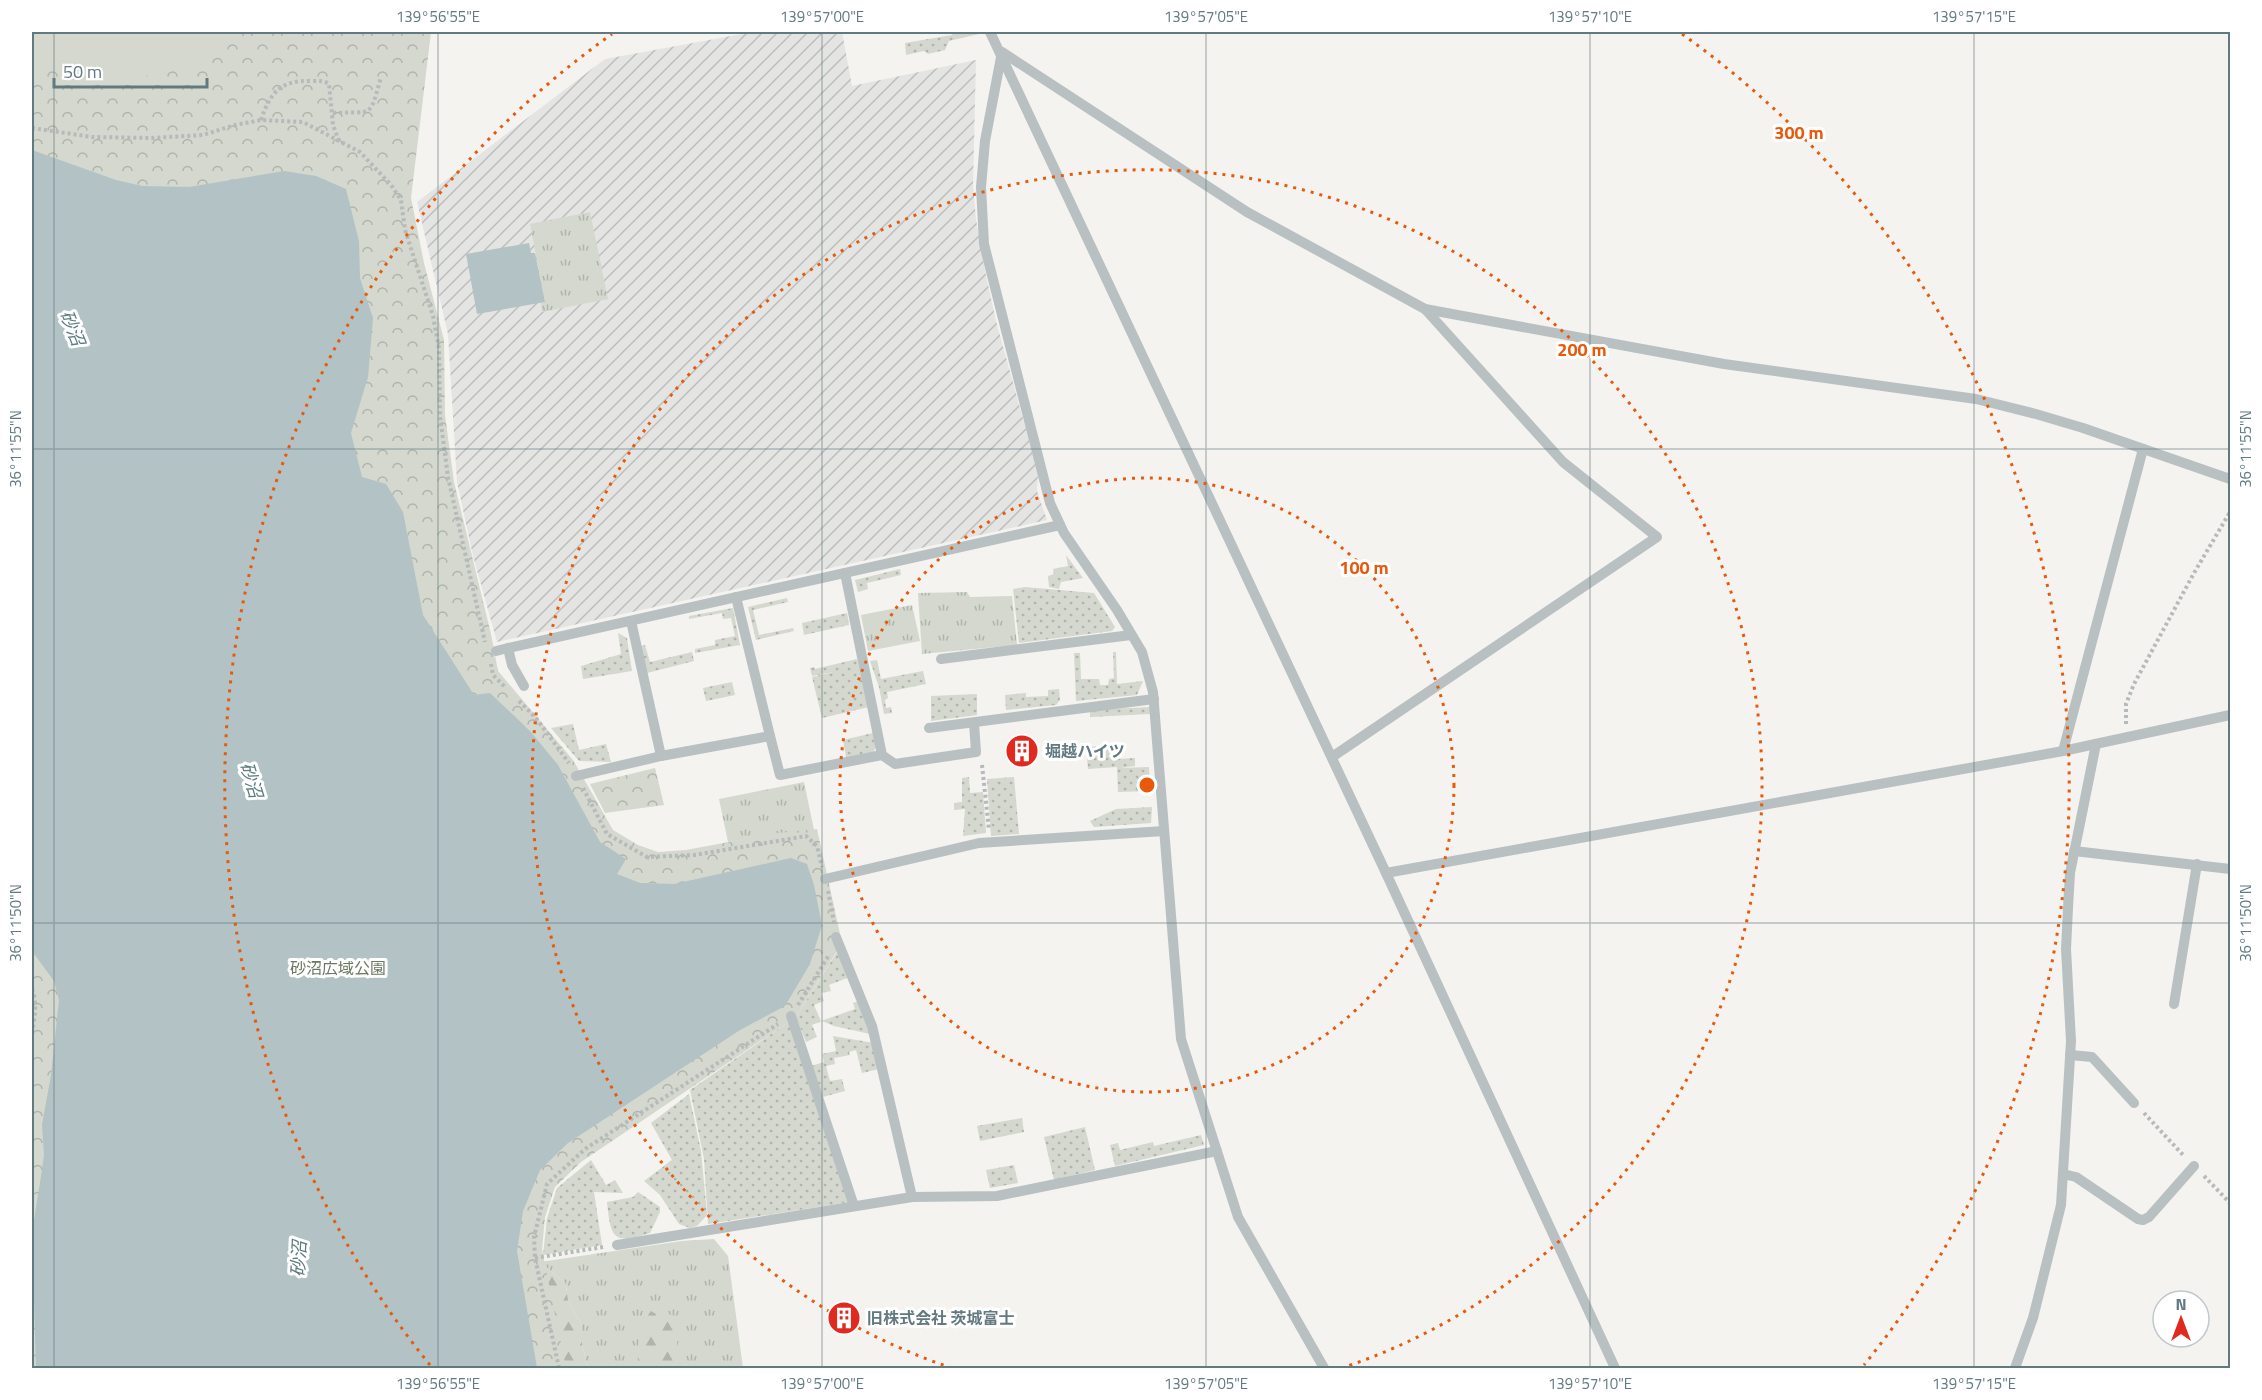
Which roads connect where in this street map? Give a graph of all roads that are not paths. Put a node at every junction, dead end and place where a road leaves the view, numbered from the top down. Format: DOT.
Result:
graph roads {
  1 [pos="990,32"];
  2 [pos="1002,52"];
  3 [pos="1425,309"];
  4 [pos="2143,449"];
  5 [pos="2230,479"];
  6 [pos="1060,525"];
  7 [pos="845,573"];
  8 [pos="736,597"];
  9 [pos="631,621"];
  10 [pos="1131,635"];
  11 [pos="508,648"];
  12 [pos="496,651"];
  13 [pos="941,660"];
  14 [pos="524,686"];
  15 [pos="1154,699"];
  16 [pos="2230,715"];
  17 [pos="974,723"];
  18 [pos="929,728"];
  19 [pos="770,736"];
  20 [pos="2096,744"];
  21 [pos="2063,751"];
  22 [pos="882,755"];
  23 [pos="661,756"];
  24 [pos="1332,757"];
  25 [pos="576,776"];
  26 [pos="1164,831"];
  27 [pos="2074,851"];
  28 [pos="2197,864"];
  29 [pos="2230,869"];
  30 [pos="1386,873"];
  31 [pos="825,879"];
  32 [pos="836,937"];
  33 [pos="2174,1004"];
  34 [pos="791,1016"];
  35 [pos="2070,1055"];
  36 [pos="2134,1103"];
  37 [pos="1216,1151"];
  38 [pos="2194,1166"];
  39 [pos="2063,1174"];
  40 [pos="912,1197"];
  41 [pos="854,1206"];
  42 [pos="617,1245"];
  43 [pos="1324,1368"];
  44 [pos="1615,1368"];
  45 [pos="2015,1368"];
  1 -- 2 [label="street"];
  2 -- 3 [label="street"];
  2 -- 6 [label="street"];
  2 -- 24 [label="street"];
  3 -- 4 [label="street"];
  3 -- 24 [label="street"];
  4 -- 5 [label="street"];
  4 -- 21 [label="street"];
  6 -- 7 [label="street"];
  6 -- 10 [label="street"];
  7 -- 8 [label="street"];
  7 -- 22 [label="street"];
  8 -- 9 [label="street"];
  8 -- 19 [label="street"];
  9 -- 11 [label="street"];
  9 -- 23 [label="street"];
  10 -- 13 [label="street"];
  10 -- 15 [label="street"];
  11 -- 12 [label="street"];
  11 -- 14 [label="street"];
  15 -- 17 [label="street"];
  15 -- 26 [label="street"];
  16 -- 20 [label="street"];
  17 -- 18 [label="street"];
  17 -- 22 [label="street"];
  19 -- 22 [label="street"];
  19 -- 23 [label="street"];
  20 -- 21 [label="street"];
  20 -- 27 [label="street"];
  21 -- 30 [label="street"];
  23 -- 25 [label="street"];
  24 -- 30 [label="street"];
  26 -- 31 [label="street"];
  26 -- 37 [label="street"];
  27 -- 28 [label="street"];
  27 -- 35 [label="street"];
  28 -- 29 [label="street"];
  28 -- 33 [label="street"];
  30 -- 44 [label="street"];
  32 -- 40 [label="street"];
  34 -- 41 [label="street"];
  35 -- 36 [label="street"];
  35 -- 39 [label="street"];
  37 -- 40 [label="street"];
  37 -- 43 [label="street"];
  38 -- 39 [label="street"];
  39 -- 45 [label="street"];
  40 -- 41 [label="street"];
  41 -- 42 [label="street"];
}
